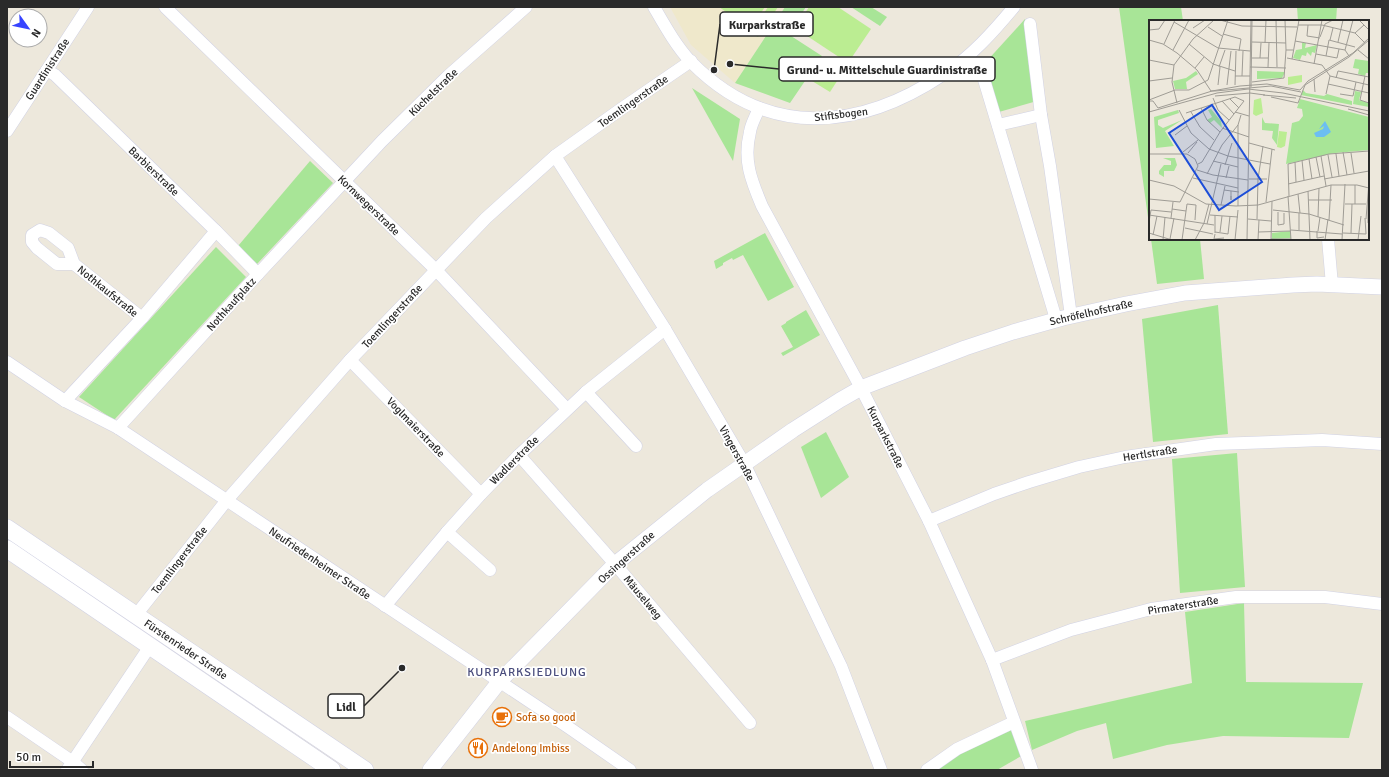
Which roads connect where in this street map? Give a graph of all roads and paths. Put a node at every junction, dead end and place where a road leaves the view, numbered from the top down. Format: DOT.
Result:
graph roads {
  1 [pos="88,7"];
  2 [pos="166,7"];
  3 [pos="526,7"];
  4 [pos="654,7"];
  5 [pos="1014,7"];
  6 [pos="1030,24"];
  7 [pos="691,61"];
  8 [pos="47,70"];
  9 [pos="982,73"];
  10 [pos="758,108"];
  11 [pos="1041,115"];
  12 [pos="998,125"];
  13 [pos="7,131"];
  14 [pos="555,156"];
  15 [pos="345,182"];
  16 [pos="216,231"];
  17 [pos="1328,240"];
  18 [pos="74,264"];
  19 [pos="436,270"];
  20 [pos="258,274"];
  21 [pos="1332,285"];
  22 [pos="1382,288"];
  23 [pos="1071,316"];
  24 [pos="142,318"];
  25 [pos="1056,320"];
  26 [pos="665,329"];
  27 [pos="350,360"];
  28 [pos="7,362"];
  29 [pos="861,388"];
  30 [pos="586,392"];
  31 [pos="65,401"];
  32 [pos="567,409"];
  33 [pos="118,428"];
  34 [pos="1382,444"];
  35 [pos="636,446"];
  36 [pos="519,454"];
  37 [pos="744,463"];
  38 [pos="481,494"];
  39 [pos="227,500"];
  40 [pos="929,520"];
  41 [pos="7,528"];
  42 [pos="447,532"];
  43 [pos="7,549"];
  44 [pos="615,564"];
  45 [pos="490,570"];
  46 [pos="1382,604"];
  47 [pos="385,606"];
  48 [pos="136,615"];
  49 [pos="150,646"];
  50 [pos="992,660"];
  51 [pos="499,682"];
  52 [pos="7,717"];
  53 [pos="1014,722"];
  54 [pos="750,723"];
  55 [pos="70,766"];
  56 [pos="82,770"];
  57 [pos="332,770"];
  58 [pos="365,770"];
  59 [pos="430,770"];
  60 [pos="630,770"];
  61 [pos="881,770"];
  62 [pos="927,770"];
  63 [pos="1032,770"];
  1 -- 8 [label="street, Guardinistraße"];
  2 -- 15 [label="street, Kornwegerstraße"];
  3 -- 15 [label="street, Küchelstraße"];
  4 -- 7 [label="street, Stiftsbogen"];
  5 -- 10 [label="street, Stiftsbogen"];
  6 -- 11 [label="street"];
  7 -- 10 [label="street, Stiftsbogen"];
  7 -- 14 [label="street, Toemlingerstraße"];
  8 -- 13 [label="street, Guardinistraße"];
  8 -- 16 [label="street, Barbierstraße"];
  9 -- 12 [label="street"];
  10 -- 29 [label="street, Kurparkstraße"];
  11 -- 12 [label="street"];
  11 -- 23 [label="street"];
  12 -- 25 [label="street"];
  14 -- 19 [label="street, Toemlingerstraße"];
  14 -- 26 [label="street, Vingerstraße"];
  15 -- 19 [label="street, Kornwegerstraße"];
  15 -- 20 [label="street, Nothkaufplatz"];
  16 -- 20 [label="street, Barbierstraße"];
  16 -- 24 [label="street"];
  17 -- 21 [label="street"];
  18 -- 24 [label="street, Nothkaufstraße"];
  19 -- 27 [label="street, Toemlingerstraße"];
  19 -- 32 [label="street, Kornwegerstraße"];
  20 -- 33 [label="street, Nothkaufplatz"];
  21 -- 22 [label="street, Schröfelhofstraße"];
  21 -- 23 [label="street, Schröfelhofstraße"];
  23 -- 25 [label="street, Schröfelhofstraße"];
  24 -- 31 [label="street"];
  25 -- 29 [label="street, Schröfelhofstraße"];
  26 -- 30 [label="street, Wadlerstraße"];
  26 -- 37 [label="street, Vingerstraße"];
  27 -- 38 [label="street, Voglmaierstraße"];
  27 -- 39 [label="street, Toemlingerstraße"];
  28 -- 31 [label="street, Neufriedenheimer Straße"];
  29 -- 37 [label="street, Ossingerstraße"];
  29 -- 40 [label="street, Kurparkstraße"];
  30 -- 32 [label="street, Wadlerstraße"];
  30 -- 35 [label="street"];
  31 -- 33 [label="street, Neufriedenheimer Straße"];
  32 -- 36 [label="street, Wadlerstraße"];
  33 -- 39 [label="street, Neufriedenheimer Straße"];
  34 -- 40 [label="street, Hertlstraße"];
  36 -- 38 [label="street, Wadlerstraße"];
  36 -- 44 [label="street, Mäuselweg"];
  37 -- 44 [label="street, Ossingerstraße"];
  37 -- 61 [label="street, Vingerstraße"];
  38 -- 42 [label="street, Wadlerstraße"];
  39 -- 47 [label="street, Neufriedenheimer Straße"];
  39 -- 48 [label="street, Toemlingerstraße"];
  40 -- 50 [label="street, Kurparkstraße"];
  41 -- 48 [label="main road, Fürstenrieder Straße"];
  42 -- 45 [label="street"];
  42 -- 47 [label="street, Wadlerstraße"];
  43 -- 49 [label="main road, Fürstenrieder Straße"];
  44 -- 51 [label="street, Ossingerstraße"];
  44 -- 54 [label="street, Mäuselweg"];
  46 -- 50 [label="street, Pirmaterstraße"];
  47 -- 51 [label="street, Neufriedenheimer Straße"];
  48 -- 58 [label="main road, Fürstenrieder Straße"];
  49 -- 55 [label="street"];
  49 -- 57 [label="main road, Fürstenrieder Straße"];
  50 -- 53 [label="street, Kurparkstraße"];
  51 -- 59 [label="street, Ossingerstraße"];
  51 -- 60 [label="street, Neufriedenheimer Straße"];
  52 -- 55 [label="street"];
  53 -- 62 [label="street"];
  53 -- 63 [label="street, Kurparkstraße"];
  55 -- 56 [label="street"];
}
